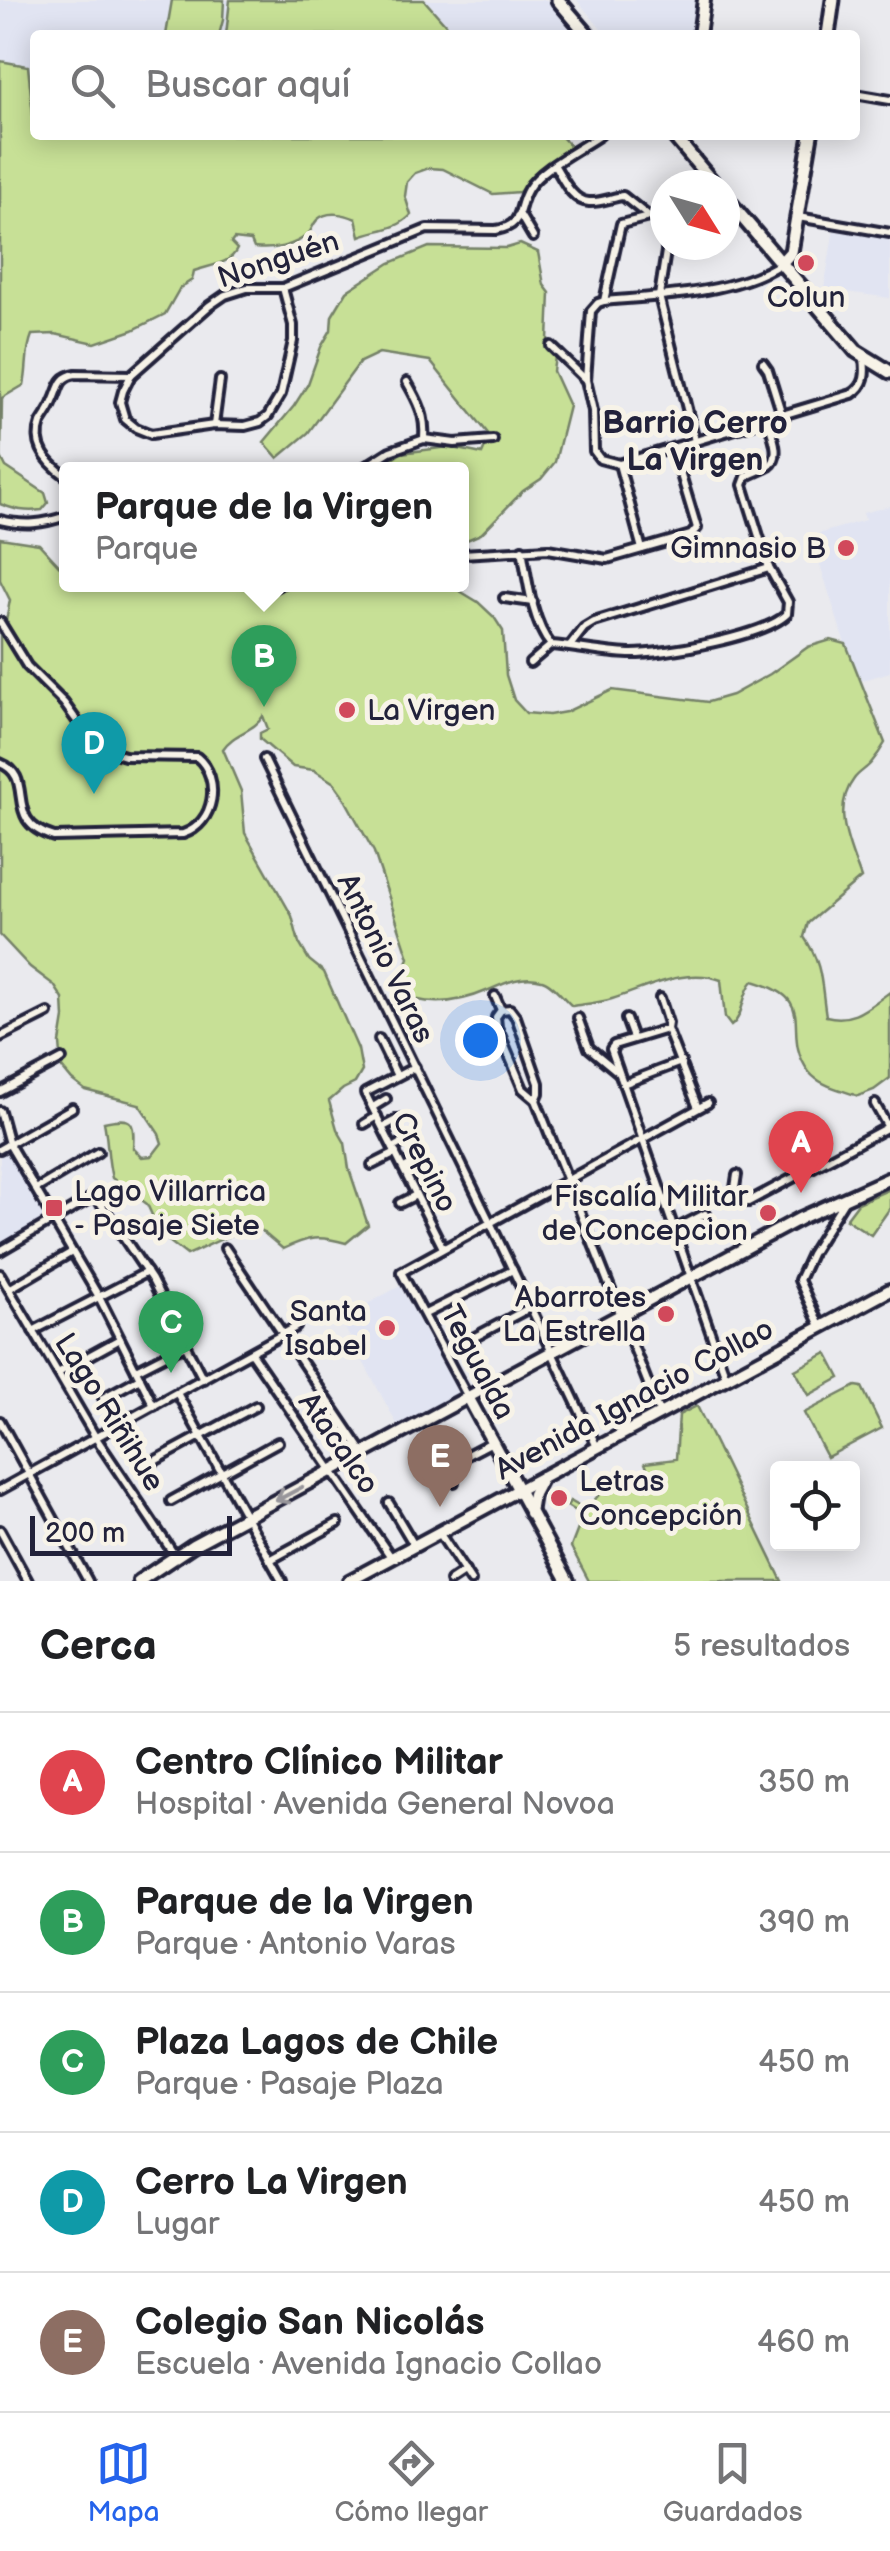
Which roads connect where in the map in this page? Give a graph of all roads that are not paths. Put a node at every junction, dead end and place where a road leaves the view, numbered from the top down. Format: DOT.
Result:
graph roads {
  1 [pos="558,0"];
  2 [pos="704,0"];
  3 [pos="834,0"];
  4 [pos="584,30"];
  5 [pos="699,30"];
  6 [pos="829,30"];
  7 [pos="860,95"];
  8 [pos="890,100"];
  9 [pos="593,140"];
  10 [pos="676,140"];
  11 [pos="810,140"];
  12 [pos="555,166"];
  13 [pos="701,170"];
  14 [pos="520,214"];
  15 [pos="740,214"];
  16 [pos="649,216"];
  17 [pos="798,217"];
  18 [pos="890,232"];
  19 [pos="533,237"];
  20 [pos="664,260"];
  21 [pos="782,263"];
  22 [pos="283,288"];
  23 [pos="658,296"];
  24 [pos="604,301"];
  25 [pos="551,346"];
  26 [pos="864,356"];
  27 [pos="763,363"];
  28 [pos="888,365"];
  29 [pos="131,375"];
  30 [pos="220,380"];
  31 [pos="586,380"];
  32 [pos="407,382"];
  33 [pos="782,415"];
  34 [pos="767,419"];
  35 [pos="214,426"];
  36 [pos="424,438"];
  37 [pos="492,440"];
  38 [pos="696,441"];
  39 [pos="673,448"];
  40 [pos="373,462"];
  41 [pos="619,464"];
  42 [pos="59,470"];
  43 [pos="59,518"];
  44 [pos="0,520"];
  45 [pos="522,549"];
  46 [pos="642,549"];
  47 [pos="469,553"];
  48 [pos="769,568"];
  49 [pos="504,598"];
  50 [pos="533,602"];
  51 [pos="0,622"];
  52 [pos="551,644"];
  53 [pos="570,646"];
  54 [pos="530,663"];
  55 [pos="264,758"];
  56 [pos="0,762"];
  57 [pos="494,996"];
  58 [pos="660,998"];
  59 [pos="501,1010"];
  60 [pos="48,1014"];
  61 [pos="578,1018"];
  62 [pos="626,1019"];
  63 [pos="667,1028"];
  64 [pos="0,1036"];
  65 [pos="633,1038"];
  66 [pos="379,1039"];
  67 [pos="62,1059"];
  68 [pos="681,1062"];
  69 [pos="414,1067"];
  70 [pos="618,1072"];
  71 [pos="397,1076"];
  72 [pos="623,1084"];
  73 [pos="0,1092"];
  74 [pos="386,1099"];
  75 [pos="536,1100"];
  76 [pos="708,1103"];
  77 [pos="874,1104"];
  78 [pos="372,1107"];
  79 [pos="72,1108"];
  80 [pos="698,1108"];
  81 [pos="0,1111"];
  82 [pos="378,1116"];
  83 [pos="398,1119"];
  84 [pos="364,1124"];
  85 [pos="383,1127"];
  86 [pos="889,1129"];
  87 [pos="409,1139"];
  88 [pos="642,1139"];
  89 [pos="9,1144"];
  90 [pos="0,1149"];
  91 [pos="395,1150"];
  92 [pos="98,1152"];
  93 [pos="418,1160"];
  94 [pos="372,1165"];
  95 [pos="404,1168"];
  96 [pos="737,1175"];
  97 [pos="567,1180"];
  98 [pos="887,1183"];
  99 [pos="36,1189"];
  100 [pos="416,1194"];
  101 [pos="848,1196"];
  102 [pos="400,1203"];
  103 [pos="812,1212"];
  104 [pos="705,1214"];
  105 [pos="53,1220"];
  106 [pos="490,1222"];
  107 [pos="674,1230"];
  108 [pos="826,1230"];
  109 [pos="224,1248"];
  110 [pos="443,1248"];
  111 [pos="0,1251"];
  112 [pos="72,1252"];
  113 [pos="513,1270"];
  114 [pos="147,1272"];
  115 [pos="0,1274"];
  116 [pos="691,1277"];
  117 [pos="9,1289"];
  118 [pos="890,1290"];
  119 [pos="98,1297"];
  120 [pos="531,1307"];
  121 [pos="424,1315"];
  122 [pos="621,1315"];
  123 [pos="296,1327"];
  124 [pos="820,1328"];
  125 [pos="33,1331"];
  126 [pos="284,1334"];
  127 [pos="120,1339"];
  128 [pos="185,1345"];
  129 [pos="250,1353"];
  130 [pos="445,1353"];
  131 [pos="552,1353"];
  132 [pos="58,1373"];
  133 [pos="138,1374"];
  134 [pos="727,1378"];
  135 [pos="203,1379"];
  136 [pos="147,1391"];
  137 [pos="178,1393"];
  138 [pos="468,1397"];
  139 [pos="104,1398"];
  140 [pos="166,1400"];
  141 [pos="154,1406"];
  142 [pos="256,1406"];
  143 [pos="660,1414"];
  144 [pos="0,1420"];
  145 [pos="201,1436"];
  146 [pos="96,1438"];
  147 [pos="278,1442"];
  148 [pos="492,1442"];
  149 [pos="597,1447"];
  150 [pos="437,1450"];
  151 [pos="364,1454"];
  152 [pos="148,1465"];
  153 [pos="446,1466"];
  154 [pos="332,1471"];
  155 [pos="222,1473"];
  156 [pos="30,1474"];
  157 [pos="542,1477"];
  158 [pos="454,1482"];
  159 [pos="0,1490"];
  160 [pos="518,1490"];
  161 [pos="171,1502"];
  162 [pos="389,1502"];
  163 [pos="530,1514"];
  164 [pos="246,1517"];
  165 [pos="338,1522"];
  166 [pos="0,1530"];
  167 [pos="439,1532"];
  168 [pos="414,1546"];
  169 [pos="175,1556"];
  170 [pos="391,1558"];
  171 [pos="270,1560"];
  172 [pos="465,1571"];
  173 [pos="28,1581"];
  174 [pos="88,1581"];
  175 [pos="139,1581"];
  176 [pos="282,1581"];
  177 [pos="349,1581"];
  178 [pos="450,1581"];
  179 [pos="471,1581"];
  180 [pos="568,1581"];
  1 -- 4 [label="main road"];
  2 -- 5 [label="main road"];
  3 -- 6 [label="main road"];
  7 -- 8 [label="street"];
  9 -- 12 [label="street"];
  10 -- 13 [label="main road"];
  11 -- 17 [label="main road"];
  12 -- 14 [label="street"];
  12 -- 16 [label="street"];
  14 -- 19 [label="street"];
  14 -- 22 [label="street, Nonguén"];
  15 -- 21 [label="main road"];
  16 -- 24 [label="street"];
  17 -- 18 [label="street"];
  17 -- 21 [label="main road"];
  20 -- 23 [label="street"];
  21 -- 23 [label="street"];
  21 -- 26 [label="main road"];
  22 -- 29 [label="street, Nonguén"];
  22 -- 35 [label="street"];
  23 -- 24 [label="street"];
  23 -- 38 [label="street"];
  24 -- 31 [label="street"];
  25 -- 31 [label="street"];
  26 -- 28 [label="main road"];
  26 -- 33 [label="street"];
  27 -- 33 [label="street"];
  29 -- 35 [label="street"];
  29 -- 42 [label="street"];
  30 -- 35 [label="street"];
  31 -- 41 [label="street"];
  32 -- 36 [label="street"];
  33 -- 34 [label="street"];
  34 -- 38 [label="street"];
  34 -- 48 [label="street"];
  36 -- 37 [label="street"];
  36 -- 40 [label="street"];
  38 -- 39 [label="street"];
  39 -- 41 [label="street"];
  39 -- 46 [label="street"];
  41 -- 46 [label="street"];
  43 -- 44 [label="street"];
  45 -- 46 [label="street"];
  45 -- 47 [label="street"];
  45 -- 50 [label="street"];
  48 -- 53 [label="street"];
  48 -- 53 [label="street"];
  49 -- 50 [label="street"];
  50 -- 52 [label="street"];
  51 -- 56 [label="street"];
  52 -- 53 [label="street"];
  52 -- 54 [label="street"];
  55 -- 69 [label="street, Antonio Varas"];
  57 -- 59 [label="street"];
  58 -- 63 [label="street"];
  59 -- 75 [label="street"];
  59 -- 75 [label="street"];
  60 -- 64 [label="street"];
  61 -- 70 [label="street"];
  62 -- 65 [label="street"];
  63 -- 65 [label="street"];
  63 -- 68 [label="street"];
  65 -- 70 [label="street"];
  66 -- 71 [label="street"];
  67 -- 73 [label="street"];
  68 -- 72 [label="street"];
  68 -- 80 [label="street"];
  69 -- 71 [label="street, Crepino"];
  69 -- 106 [label="street, Antonio Varas"];
  70 -- 72 [label="street"];
  71 -- 78 [label="street, Crepino"];
  72 -- 88 [label="street"];
  74 -- 78 [label="street"];
  75 -- 97 [label="street"];
  76 -- 80 [label="street"];
  77 -- 86 [label="street"];
  78 -- 82 [label="street, Crepino"];
  79 -- 89 [label="street"];
  80 -- 88 [label="street"];
  81 -- 89 [label="street"];
  82 -- 84 [label="street"];
  82 -- 85 [label="street, Crepino"];
  83 -- 85 [label="street"];
  85 -- 91 [label="street, Crepino"];
  86 -- 96 [label="street"];
  87 -- 91 [label="street"];
  88 -- 97 [label="street"];
  88 -- 107 [label="street"];
  89 -- 90 [label="street"];
  89 -- 99 [label="street"];
  91 -- 94 [label="street"];
  91 -- 95 [label="street, Crepino"];
  92 -- 99 [label="street"];
  93 -- 95 [label="street"];
  95 -- 100 [label="street, Crepino"];
  97 -- 106 [label="street"];
  97 -- 122 [label="street"];
  98 -- 101 [label="main road"];
  99 -- 105 [label="street"];
  100 -- 102 [label="street"];
  100 -- 110 [label="street, Crepino"];
  101 -- 103 [label="main road"];
  101 -- 108 [label="street"];
  103 -- 108 [label="street"];
  103 -- 116 [label="main road"];
  104 -- 107 [label="street"];
  105 -- 111 [label="street"];
  105 -- 112 [label="street"];
  105 -- 114 [label="street"];
  106 -- 110 [label="street"];
  106 -- 113 [label="street, Antonio Varas"];
  107 -- 116 [label="street"];
  108 -- 124 [label="street"];
  109 -- 126 [label="street"];
  110 -- 121 [label="street, Tegualda"];
  112 -- 117 [label="street"];
  112 -- 119 [label="street"];
  113 -- 120 [label="street, Antonio Varas"];
  113 -- 121 [label="street"];
  114 -- 119 [label="street"];
  114 -- 128 [label="street"];
  115 -- 117 [label="street, Lago Riñihue"];
  116 -- 122 [label="main road"];
  116 -- 134 [label="street"];
  117 -- 125 [label="street, Lago Riñihue"];
  118 -- 124 [label="main road, Avenida Ignacio Collao"];
  119 -- 125 [label="street"];
  119 -- 127 [label="street"];
  120 -- 130 [label="street"];
  120 -- 131 [label="street, Antonio Varas"];
  121 -- 130 [label="street, Tegualda"];
  122 -- 131 [label="main road"];
  122 -- 143 [label="street"];
  123 -- 126 [label="street"];
  124 -- 134 [label="main road, Avenida Ignacio Collao"];
  125 -- 132 [label="street, Lago Riñihue"];
  126 -- 129 [label="street"];
  126 -- 151 [label="street"];
  127 -- 132 [label="street"];
  127 -- 133 [label="street"];
  128 -- 133 [label="street"];
  128 -- 135 [label="street"];
  129 -- 135 [label="street"];
  129 -- 154 [label="street, Atacalco"];
  130 -- 138 [label="street, Tegualda"];
  131 -- 138 [label="main road"];
  131 -- 149 [label="street, Antonio Varas"];
  132 -- 146 [label="street, Lago Riñihue"];
  133 -- 136 [label="street"];
  133 -- 139 [label="street"];
  134 -- 143 [label="main road, Avenida Ignacio Collao"];
  135 -- 137 [label="street"];
  136 -- 140 [label="street"];
  136 -- 141 [label="street"];
  137 -- 140 [label="street"];
  137 -- 145 [label="street"];
  138 -- 148 [label="main road, Tegualda"];
  138 -- 151 [label="main road"];
  140 -- 141 [label="street"];
  141 -- 146 [label="street"];
  142 -- 145 [label="street"];
  143 -- 149 [label="main road, Avenida Ignacio Collao"];
  144 -- 156 [label="street"];
  145 -- 152 [label="street"];
  145 -- 155 [label="street"];
  146 -- 156 [label="street"];
  146 -- 169 [label="street, Lago Riñihue"];
  147 -- 155 [label="street"];
  148 -- 153 [label="street"];
  148 -- 160 [label="main road, Tegualda"];
  149 -- 157 [label="main road, Avenida Ignacio Collao"];
  150 -- 153 [label="street"];
  151 -- 154 [label="main road"];
  153 -- 158 [label="street"];
  154 -- 164 [label="main road, one-way"];
  154 -- 170 [label="street, Atacalco"];
  155 -- 161 [label="street"];
  155 -- 164 [label="street"];
  156 -- 159 [label="street"];
  156 -- 174 [label="street"];
  157 -- 160 [label="main road, Avenida Ignacio Collao"];
  157 -- 163 [label="main road"];
  160 -- 163 [label="main road, Tegualda"];
  160 -- 167 [label="main road, Avenida Ignacio Collao"];
  162 -- 168 [label="street"];
  163 -- 180 [label="main road, Tegualda"];
  164 -- 169 [label="main road"];
  164 -- 171 [label="street"];
  165 -- 171 [label="street"];
  166 -- 173 [label="street"];
  167 -- 168 [label="main road, Avenida Ignacio Collao"];
  167 -- 172 [label="street"];
  168 -- 170 [label="main road, Avenida Ignacio Collao"];
  169 -- 175 [label="main road"];
  170 -- 177 [label="main road, Avenida Ignacio Collao"];
  171 -- 176 [label="street"];
  172 -- 178 [label="street"];
  172 -- 179 [label="street"];
}
